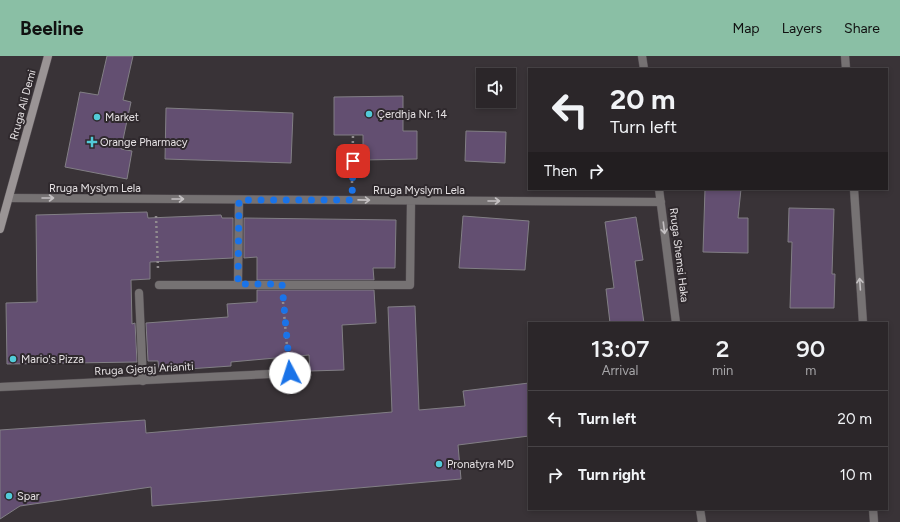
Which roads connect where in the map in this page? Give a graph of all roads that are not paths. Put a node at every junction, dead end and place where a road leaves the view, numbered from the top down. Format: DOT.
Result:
graph roads {
  1 [pos="48,56"];
  2 [pos="642,56"];
  3 [pos="845,56"];
  4 [pos="644,68"];
  5 [pos="846,68"];
  6 [pos="659,190"];
  7 [pos="854,190"];
  8 [pos="9,198"];
  9 [pos="239,200"];
  10 [pos="411,201"];
  11 [pos="661,202"];
  12 [pos="0,229"];
  13 [pos="238,284"];
  14 [pos="159,285"];
  15 [pos="138,293"];
  16 [pos="676,322"];
  17 [pos="863,322"];
  18 [pos="290,373"];
  19 [pos="143,381"];
  20 [pos="0,387"];
  21 [pos="700,510"];
  22 [pos="873,510"];
  23 [pos="702,522"];
  24 [pos="874,522"];
  1 -- 8 [label="main road, Rruga Ali Demi"];
  2 -- 4 [label="street"];
  3 -- 5 [label="street"];
  6 -- 11 [label="street, Rruga Shemsi Haka"];
  17 -- 7 [label="street, one-way"];
  8 -- 9 [label="street, Rruga Myslym Lela, one-way"];
  8 -- 12 [label="main road, Rruga Ali Demi"];
  9 -- 10 [label="street, Rruga Myslym Lela, one-way"];
  9 -- 13 [label="street"];
  10 -- 11 [label="street, Rruga Myslym Lela, one-way"];
  10 -- 13 [label="street"];
  11 -- 16 [label="street, Rruga Shemsi Haka, one-way"];
  13 -- 14 [label="street"];
  15 -- 19 [label="street"];
  18 -- 19 [label="street, Rruga Gjergj Arianiti"];
  19 -- 20 [label="street, Rruga Gjergj Arianiti"];
  21 -- 23 [label="street"];
  22 -- 24 [label="street"];
}
